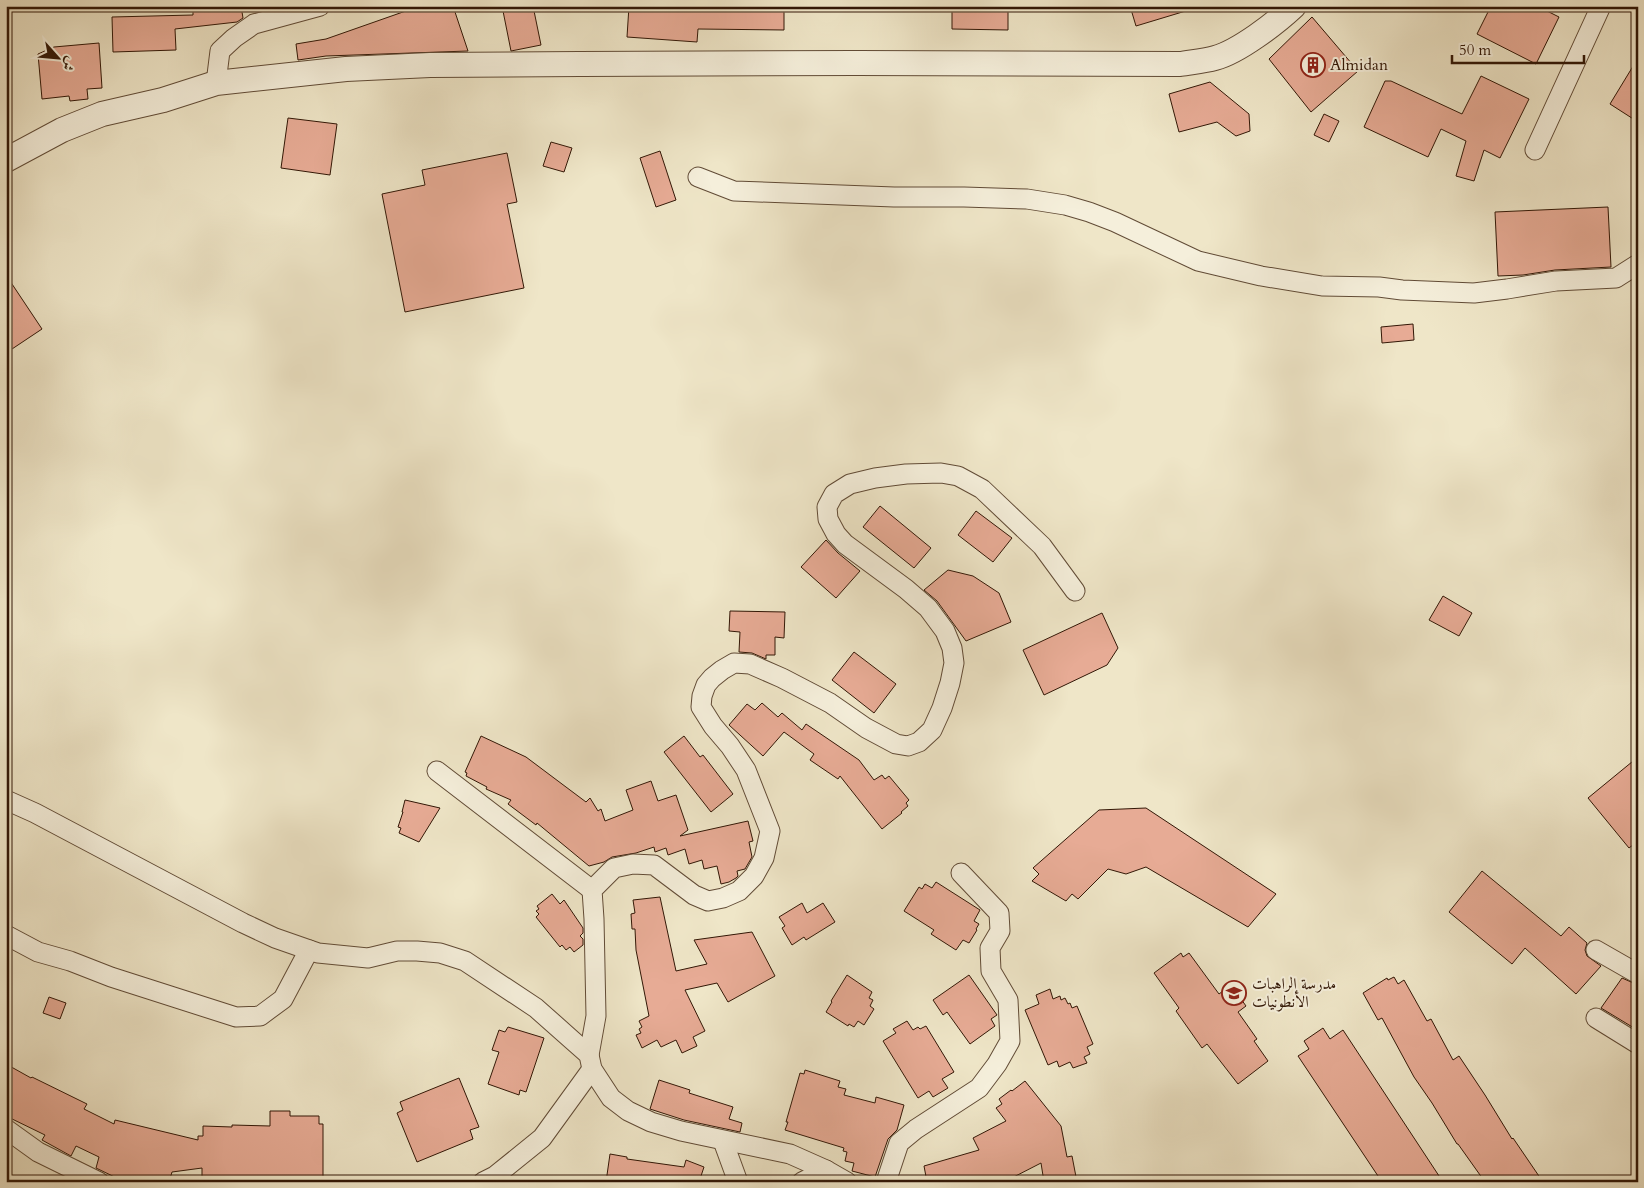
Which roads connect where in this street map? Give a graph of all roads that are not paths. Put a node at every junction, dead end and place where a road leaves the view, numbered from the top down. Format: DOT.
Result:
graph roads {
  1 [pos="320,6"];
  2 [pos="1294,6"];
  3 [pos="1595,8"];
  4 [pos="216,83"];
  5 [pos="1535,150"];
  6 [pos="6,160"];
  7 [pos="698,177"];
  8 [pos="1638,264"];
  9 [pos="1075,591"];
  10 [pos="437,771"];
  11 [pos="6,800"];
  12 [pos="961,873"];
  13 [pos="592,890"];
  14 [pos="6,935"];
  15 [pos="309,950"];
  16 [pos="1596,950"];
  17 [pos="1638,974"];
  18 [pos="1596,1018"];
  19 [pos="1638,1044"];
  20 [pos="590,1062"];
  21 [pos="6,1129"];
  22 [pos="723,1140"];
  23 [pos="826,1170"];
  24 [pos="99,1182"];
  25 [pos="483,1182"];
  26 [pos="738,1182"];
  27 [pos="802,1182"];
  28 [pos="847,1182"];
  29 [pos="886,1182"];
  1 -- 4 [label="street"];
  2 -- 4 [label="street"];
  3 -- 5 [label="street"];
  4 -- 6 [label="street"];
  7 -- 8 [label="street"];
  9 -- 13 [label="street"];
  10 -- 13 [label="street"];
  11 -- 15 [label="street"];
  12 -- 29 [label="street"];
  13 -- 20 [label="street"];
  14 -- 15 [label="street"];
  15 -- 20 [label="street"];
  16 -- 17 [label="street"];
  18 -- 19 [label="street"];
  20 -- 22 [label="street"];
  20 -- 25 [label="street"];
  21 -- 24 [label="street"];
  22 -- 23 [label="street"];
  22 -- 26 [label="street"];
  23 -- 27 [label="street"];
  23 -- 28 [label="street"];
}
